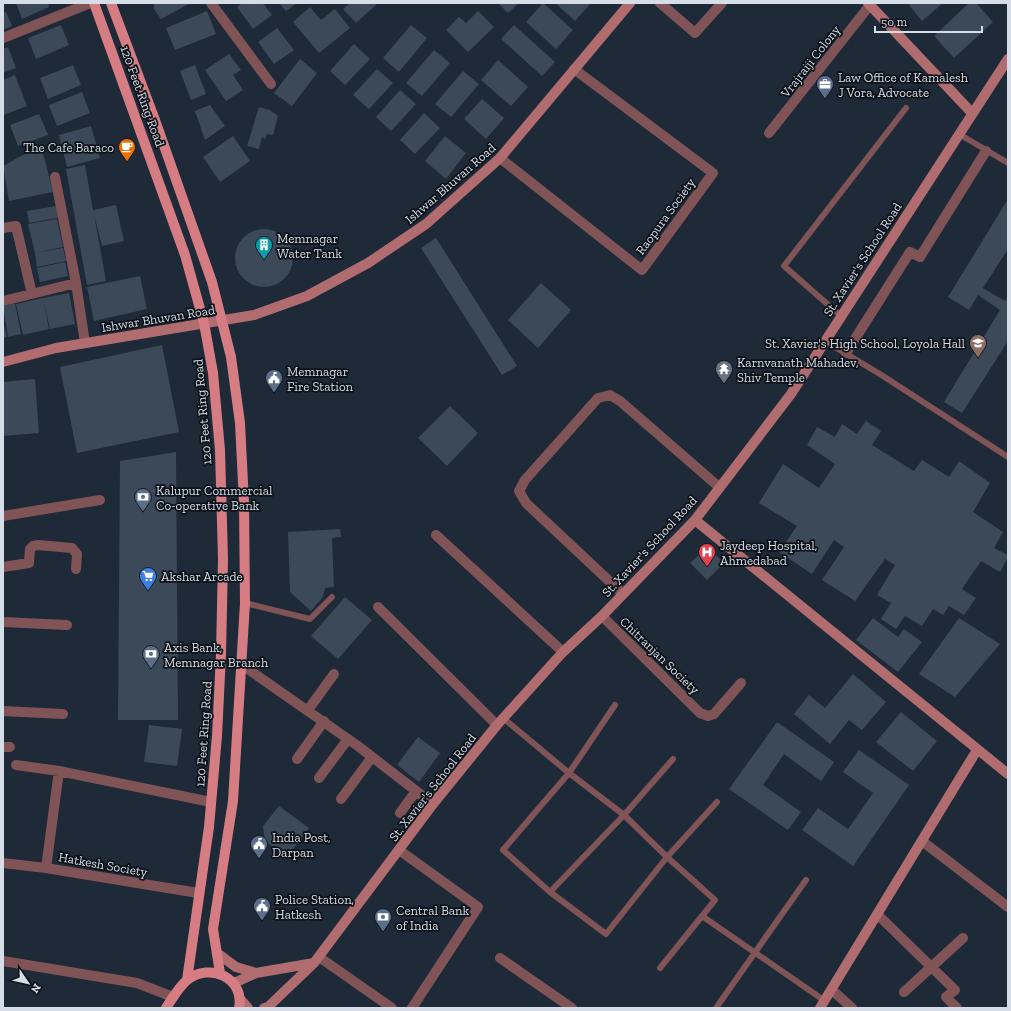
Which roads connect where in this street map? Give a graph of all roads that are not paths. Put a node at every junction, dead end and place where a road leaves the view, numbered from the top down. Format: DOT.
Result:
graph roads {
  1 [pos="90,3"];
  2 [pos="94,3"];
  3 [pos="111,3"];
  4 [pos="210,3"];
  5 [pos="630,3"];
  6 [pos="660,3"];
  7 [pos="722,3"];
  8 [pos="869,4"];
  9 [pos="3,38"];
  10 [pos="1008,59"];
  11 [pos="574,69"];
  12 [pos="271,84"];
  13 [pos="906,108"];
  14 [pos="972,113"];
  15 [pos="770,133"];
  16 [pos="959,134"];
  17 [pos="986,151"];
  18 [pos="500,158"];
  19 [pos="1008,163"];
  20 [pos="55,177"];
  21 [pos="3,228"];
  22 [pos="76,283"];
  23 [pos="32,294"];
  24 [pos="3,301"];
  25 [pos="841,316"];
  26 [pos="222,320"];
  27 [pos="204,323"];
  28 [pos="825,341"];
  29 [pos="85,343"];
  30 [pos="846,353"];
  31 [pos="3,362"];
  32 [pos="1008,457"];
  33 [pos="719,487"];
  34 [pos="100,500"];
  35 [pos="3,516"];
  36 [pos="694,520"];
  37 [pos="436,535"];
  38 [pos="3,567"];
  39 [pos="76,569"];
  40 [pos="622,593"];
  41 [pos="332,596"];
  42 [pos="245,603"];
  43 [pos="378,607"];
  44 [pos="602,616"];
  45 [pos="3,622"];
  46 [pos="67,625"];
  47 [pos="563,652"];
  48 [pos="242,664"];
  49 [pos="334,674"];
  50 [pos="741,683"];
  51 [pos="614,705"];
  52 [pos="308,710"];
  53 [pos="3,711"];
  54 [pos="63,714"];
  55 [pos="324,721"];
  56 [pos="500,721"];
  57 [pos="348,739"];
  58 [pos="977,750"];
  59 [pos="372,757"];
  60 [pos="673,759"];
  61 [pos="297,760"];
  62 [pos="16,765"];
  63 [pos="59,771"];
  64 [pos="569,773"];
  65 [pos="1008,774"];
  66 [pos="319,778"];
  67 [pos="416,791"];
  68 [pos="341,799"];
  69 [pos="211,802"];
  70 [pos="717,802"];
  71 [pos="433,804"];
  72 [pos="400,813"];
  73 [pos="624,815"];
  74 [pos="922,841"];
  75 [pos="399,850"];
  76 [pos="667,857"];
  77 [pos="3,863"];
  78 [pos="46,868"];
  79 [pos="806,880"];
  80 [pos="550,892"];
  81 [pos="198,893"];
  82 [pos="1008,907"];
  83 [pos="878,914"];
  84 [pos="702,916"];
  85 [pos="963,938"];
  86 [pos="217,953"];
  87 [pos="755,953"];
  88 [pos="500,958"];
  89 [pos="316,960"];
  90 [pos="3,961"];
  91 [pos="932,967"];
  92 [pos="660,968"];
  93 [pos="220,973"];
  94 [pos="256,973"];
  95 [pos="187,980"];
  96 [pos="234,982"];
  97 [pos="832,990"];
  98 [pos="904,992"];
  99 [pos="173,997"];
  100 [pos="823,1004"];
  101 [pos="243,1006"];
  102 [pos="166,1008"];
  103 [pos="264,1008"];
  104 [pos="392,1008"];
  105 [pos="412,1008"];
  106 [pos="572,1008"];
  107 [pos="716,1008"];
  108 [pos="852,1008"];
  109 [pos="958,1008"];
  1 -- 9 [label="street"];
  2 -- 27 [label="main road, 120 Feet Ring Road"];
  3 -- 26 [label="main road, 120 Feet Ring Road"];
  4 -- 12 [label="street"];
  5 -- 11 [label="street, Ishwar Bhuvan Road"];
  6 -- 7 [label="street"];
  8 -- 14 [label="street"];
  8 -- 15 [label="street, Vrajraiji Colony"];
  10 -- 14 [label="street, St. Xavier's School Road"];
  11 -- 18 [label="street, Ishwar Bhuvan Road"];
  11 -- 18 [label="street, Raopura Society"];
  13 -- 25 [label="lane"];
  14 -- 16 [label="street, St. Xavier's School Road"];
  16 -- 17 [label="lane"];
  16 -- 25 [label="street, St. Xavier's School Road"];
  17 -- 19 [label="lane"];
  17 -- 30 [label="street"];
  18 -- 26 [label="street, Ishwar Bhuvan Road"];
  20 -- 22 [label="street"];
  21 -- 23 [label="street"];
  22 -- 23 [label="street"];
  22 -- 29 [label="street"];
  23 -- 24 [label="street"];
  25 -- 28 [label="street, St. Xavier's School Road"];
  26 -- 27 [label="street, Ishwar Bhuvan Road"];
  26 -- 42 [label="main road, 120 Feet Ring Road"];
  27 -- 29 [label="street, Ishwar Bhuvan Road"];
  27 -- 69 [label="main road, 120 Feet Ring Road"];
  28 -- 30 [label="lane"];
  28 -- 33 [label="street, St. Xavier's School Road"];
  29 -- 31 [label="street, Ishwar Bhuvan Road"];
  30 -- 32 [label="lane"];
  33 -- 36 [label="street, St. Xavier's School Road"];
  33 -- 40 [label="street"];
  34 -- 35 [label="street"];
  36 -- 40 [label="street, St. Xavier's School Road"];
  36 -- 58 [label="street"];
  37 -- 47 [label="street"];
  38 -- 39 [label="street"];
  40 -- 44 [label="street, St. Xavier's School Road"];
  41 -- 42 [label="lane"];
  42 -- 48 [label="main road, 120 Feet Ring Road"];
  43 -- 56 [label="street"];
  44 -- 47 [label="street, St. Xavier's School Road"];
  44 -- 50 [label="street, Chitranjan Society"];
  45 -- 46 [label="street"];
  47 -- 56 [label="street, St. Xavier's School Road"];
  48 -- 52 [label="street"];
  48 -- 86 [label="main road, 120 Feet Ring Road"];
  49 -- 52 [label="street"];
  51 -- 64 [label="lane"];
  52 -- 55 [label="street"];
  53 -- 54 [label="street"];
  55 -- 57 [label="street"];
  55 -- 61 [label="street"];
  56 -- 64 [label="lane"];
  56 -- 71 [label="street, St. Xavier's School Road"];
  57 -- 59 [label="street"];
  57 -- 66 [label="street"];
  58 -- 65 [label="street"];
  58 -- 74 [label="street"];
  59 -- 67 [label="street"];
  59 -- 68 [label="street"];
  60 -- 73 [label="lane"];
  62 -- 63 [label="street"];
  63 -- 69 [label="street"];
  63 -- 78 [label="street"];
  64 -- 73 [label="lane"];
  64 -- 80 [label="lane"];
  67 -- 71 [label="street"];
  67 -- 72 [label="street"];
  69 -- 81 [label="main road, 120 Feet Ring Road"];
  70 -- 76 [label="lane"];
  71 -- 75 [label="street, St. Xavier's School Road"];
  73 -- 76 [label="lane"];
  73 -- 80 [label="lane"];
  74 -- 82 [label="street"];
  74 -- 83 [label="street"];
  75 -- 89 [label="street, St. Xavier's School Road"];
  75 -- 105 [label="street"];
  76 -- 80 [label="lane"];
  76 -- 84 [label="lane"];
  77 -- 78 [label="street, Hatkesh Society"];
  78 -- 81 [label="street, Hatkesh Society"];
  79 -- 87 [label="lane"];
  81 -- 95 [label="main road, 120 Feet Ring Road"];
  83 -- 91 [label="street"];
  83 -- 97 [label="street"];
  84 -- 87 [label="lane"];
  84 -- 92 [label="lane"];
  85 -- 91 [label="street"];
  86 -- 93 [label="main road, 120 Feet Ring Road"];
  86 -- 94 [label="street"];
  87 -- 100 [label="lane"];
  87 -- 107 [label="lane"];
  88 -- 106 [label="street"];
  89 -- 94 [label="street"];
  89 -- 103 [label="street, St. Xavier's School Road"];
  89 -- 104 [label="street"];
  90 -- 99 [label="street"];
  91 -- 98 [label="street"];
  91 -- 109 [label="street"];
  93 -- 95 [label="main road"];
  93 -- 96 [label="main road"];
  94 -- 96 [label="street"];
  95 -- 99 [label="main road"];
  96 -- 101 [label="main road"];
  97 -- 100 [label="street"];
  97 -- 108 [label="street"];
  99 -- 102 [label="main road"];
}
